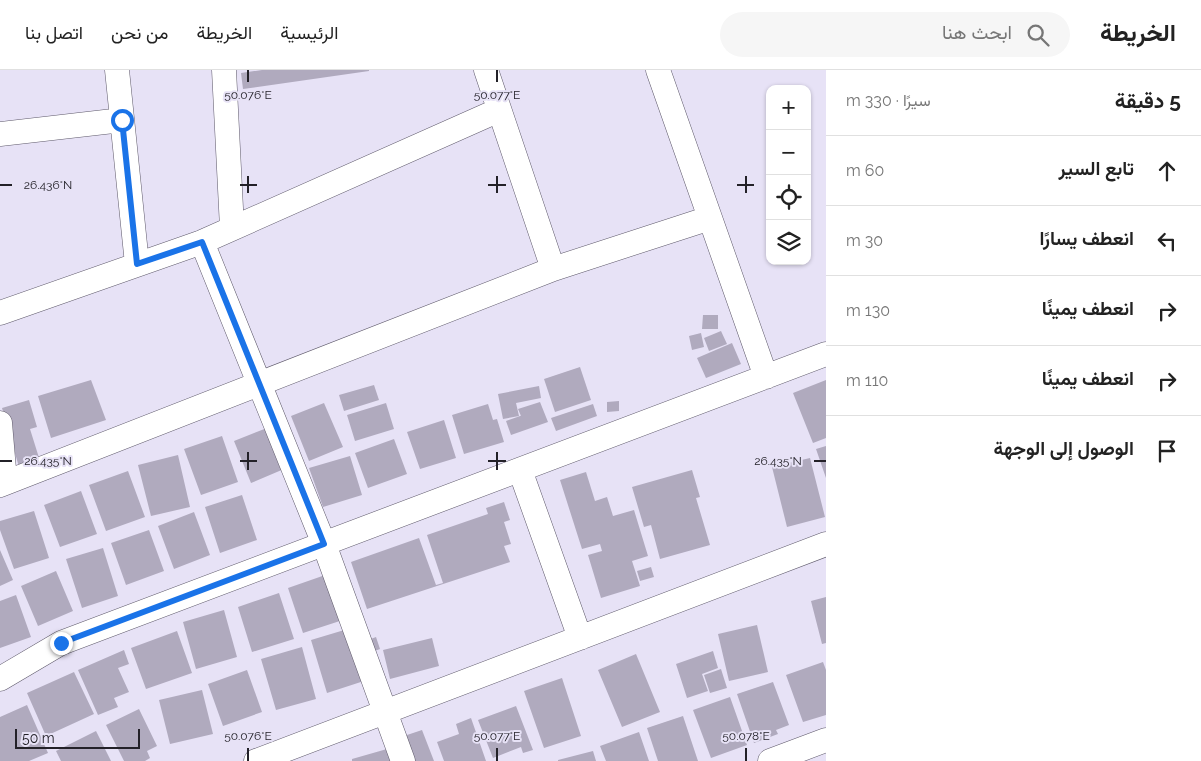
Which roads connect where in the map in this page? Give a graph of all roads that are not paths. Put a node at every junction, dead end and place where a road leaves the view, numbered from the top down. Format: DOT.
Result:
graph roads {
  1 [pos="117,70"];
  2 [pos="224,70"];
  3 [pos="486,70"];
  4 [pos="658,70"];
  5 [pos="499,110"];
  6 [pos="122,120"];
  7 [pos="0,134"];
  8 [pos="710,218"];
  9 [pos="232,228"];
  10 [pos="202,242"];
  11 [pos="137,264"];
  12 [pos="553,269"];
  13 [pos="0,313"];
  14 [pos="826,354"];
  15 [pos="766,377"];
  16 [pos="259,383"];
  17 [pos="0,423"];
  18 [pos="520,470"];
  19 [pos="3,483"];
  20 [pos="324,544"];
  21 [pos="826,544"];
  22 [pos="580,638"];
  23 [pos="0,679"];
  24 [pos="384,712"];
  25 [pos="826,740"];
  26 [pos="256,761"];
  27 [pos="403,761"];
  28 [pos="770,761"];
  1 -- 6 [label="street"];
  2 -- 9 [label="street"];
  3 -- 5 [label="street"];
  4 -- 8 [label="street"];
  5 -- 9 [label="street"];
  5 -- 12 [label="street"];
  6 -- 7 [label="street"];
  6 -- 11 [label="street"];
  8 -- 12 [label="street"];
  8 -- 15 [label="street"];
  9 -- 10 [label="street"];
  10 -- 11 [label="street"];
  10 -- 16 [label="street"];
  11 -- 13 [label="street"];
  12 -- 16 [label="street"];
  14 -- 15 [label="street"];
  15 -- 18 [label="street"];
  16 -- 19 [label="street"];
  16 -- 20 [label="street"];
  17 -- 19 [label="street"];
  18 -- 20 [label="street"];
  18 -- 22 [label="street"];
  20 -- 23 [label="street"];
  20 -- 24 [label="street"];
  21 -- 22 [label="street"];
  22 -- 24 [label="street"];
  24 -- 26 [label="street"];
  24 -- 27 [label="street"];
  25 -- 28 [label="street"];
}
